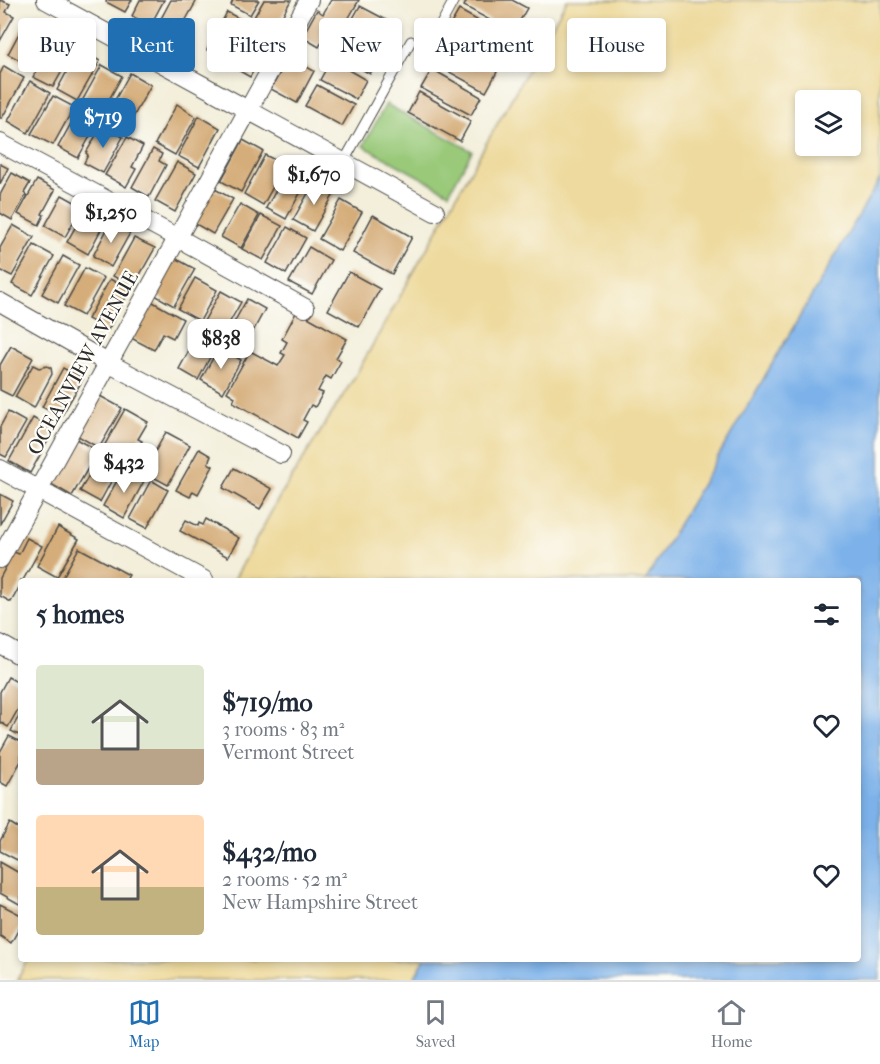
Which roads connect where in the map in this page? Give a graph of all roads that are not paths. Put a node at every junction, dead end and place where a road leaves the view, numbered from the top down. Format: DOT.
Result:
graph roads {
  1 [pos="46,0"];
  2 [pos="309,0"];
  3 [pos="454,0"];
  4 [pos="444,18"];
  5 [pos="411,41"];
  6 [pos="248,111"];
  7 [pos="0,143"];
  8 [pos="344,163"];
  9 [pos="435,212"];
  10 [pos="178,238"];
  11 [pos="0,302"];
  12 [pos="305,308"];
  13 [pos="108,363"];
  14 [pos="281,454"];
  15 [pos="0,469"];
  16 [pos="38,490"];
  17 [pos="0,559"];
  18 [pos="200,578"];
  19 [pos="0,644"];
  20 [pos="18,654"];
  1 -- 6 [label="street"];
  2 -- 6 [label="street, OCEANVIEW AVENUE"];
  3 -- 4 [label="lane"];
  5 -- 8 [label="lane"];
  6 -- 8 [label="street"];
  6 -- 10 [label="street, OCEANVIEW AVENUE"];
  7 -- 10 [label="street"];
  8 -- 9 [label="street"];
  10 -- 12 [label="street"];
  10 -- 13 [label="street, OCEANVIEW AVENUE"];
  11 -- 13 [label="street"];
  13 -- 14 [label="street"];
  13 -- 16 [label="street, OCEANVIEW AVENUE"];
  15 -- 16 [label="street"];
  16 -- 17 [label="street, OCEANVIEW AVENUE"];
  16 -- 18 [label="street"];
  19 -- 20 [label="street"];
}
